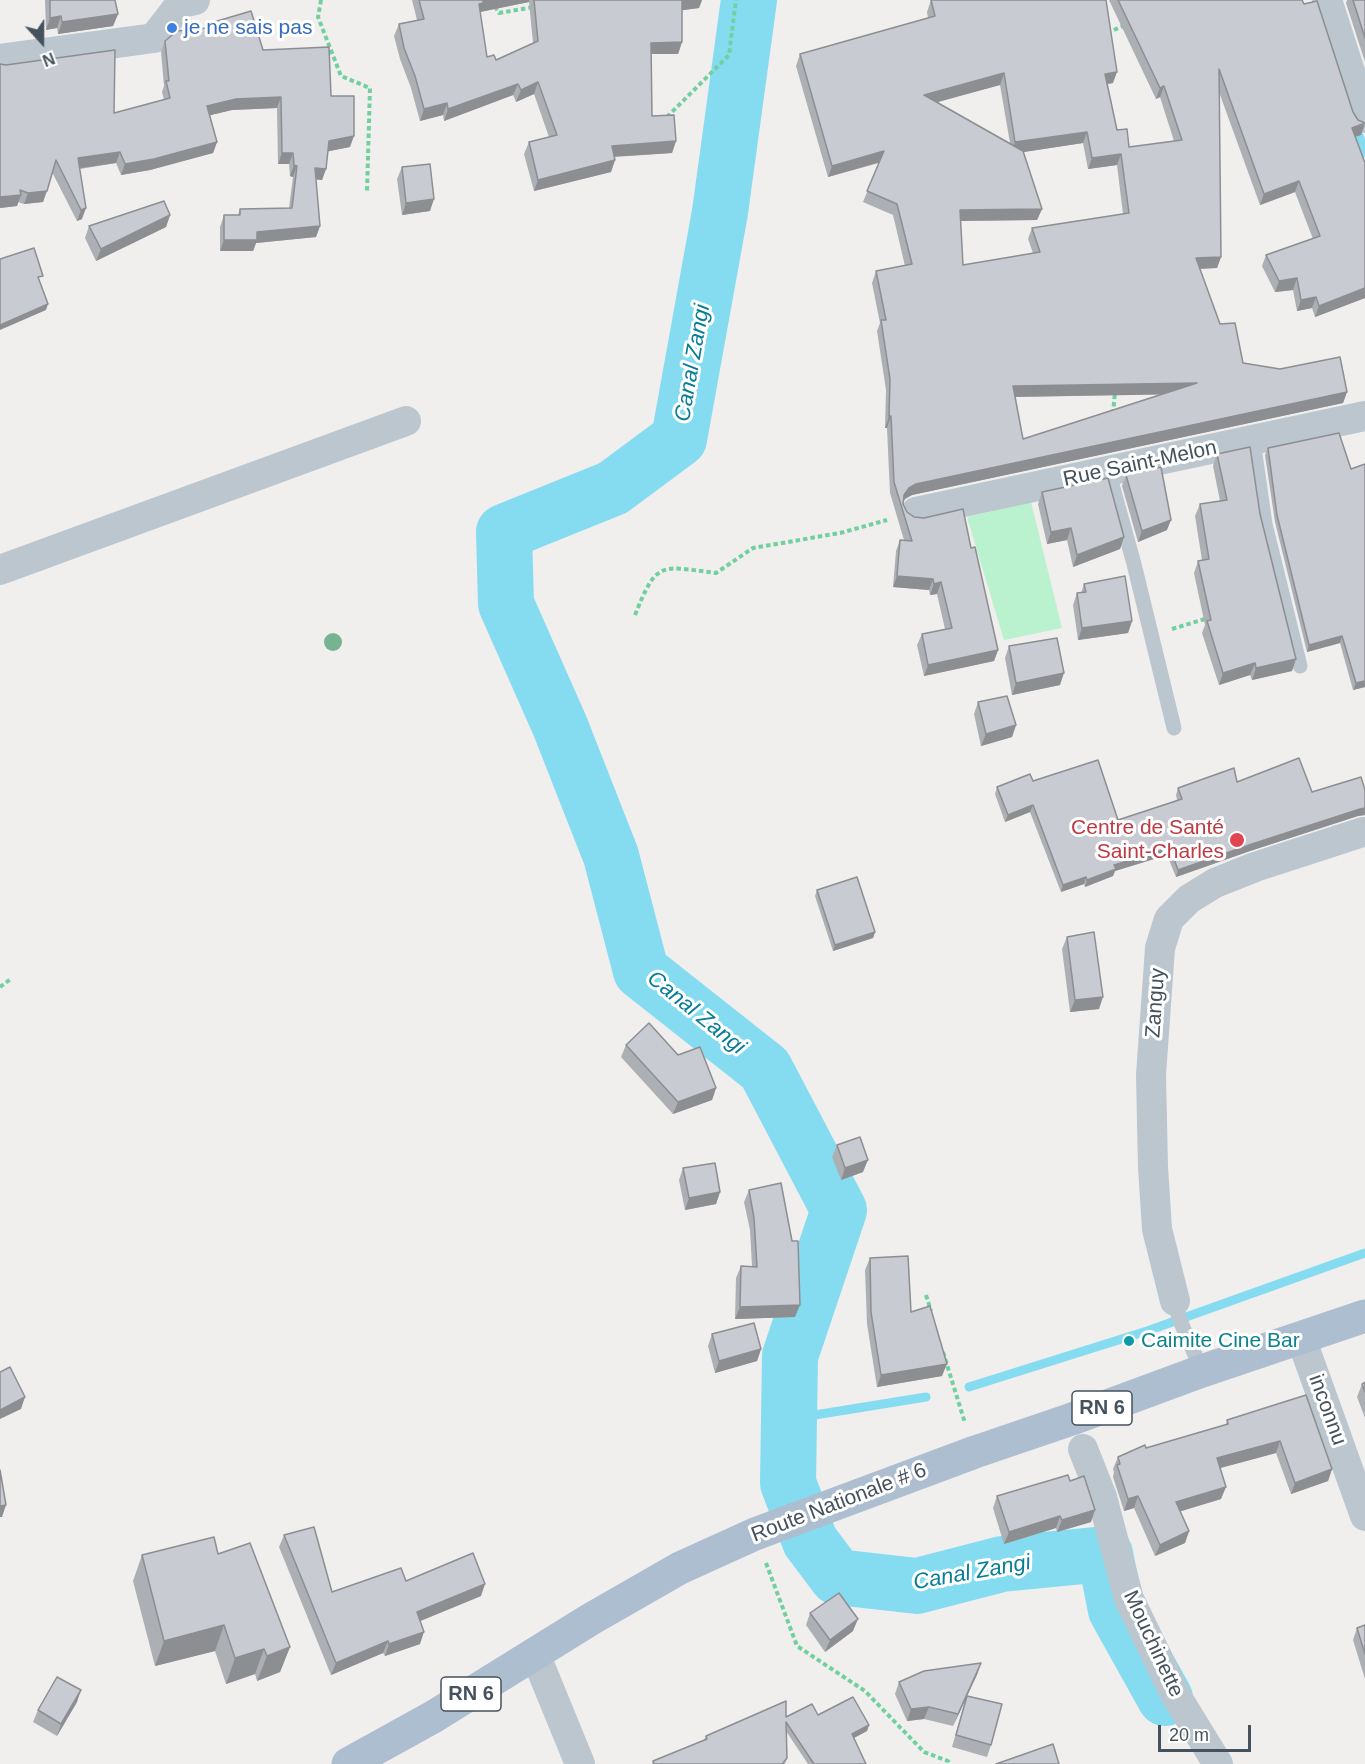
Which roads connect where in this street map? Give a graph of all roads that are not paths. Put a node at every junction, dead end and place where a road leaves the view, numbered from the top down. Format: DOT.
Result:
graph roads {
  1 [pos="1327,0"];
  2 [pos="185,1"];
  3 [pos="0,59"];
  4 [pos="1365,118"];
  5 [pos="1365,416"];
  6 [pos="406,422"];
  7 [pos="1253,440"];
  8 [pos="1108,470"];
  9 [pos="916,512"];
  10 [pos="0,570"];
  11 [pos="1300,666"];
  12 [pos="1174,728"];
  13 [pos="1363,832"];
  14 [pos="1178,1314"];
  15 [pos="1365,1316"];
  16 [pos="1301,1338"];
  17 [pos="1202,1371"];
  18 [pos="1083,1449"];
  19 [pos="1365,1516"];
  20 [pos="535,1654"];
  21 [pos="348,1764"];
  22 [pos="580,1764"];
  23 [pos="1218,1764"];
  1 -- 4 [label="street"];
  2 -- 3 [label="street"];
  5 -- 7 [label="street, Rue Saint-Melon"];
  6 -- 10 [label="street"];
  7 -- 8 [label="street, Rue Saint-Melon"];
  7 -- 11 [label="lane"];
  8 -- 9 [label="street, Rue Saint-Melon"];
  8 -- 12 [label="lane"];
  13 -- 14 [label="street, Zanguy"];
  14 -- 17 [label="lane"];
  15 -- 16 [label="main road, Route Nationale # 6 / RN 6"];
  16 -- 17 [label="main road, Route Nationale # 6 / RN 6"];
  16 -- 19 [label="street, inconnu"];
  17 -- 20 [label="main road, Route Nationale # 6 / RN 6"];
  18 -- 23 [label="street, Mouchinette"];
  20 -- 21 [label="main road, Route Nationale # 6 / RN 6"];
  20 -- 22 [label="street"];
}
